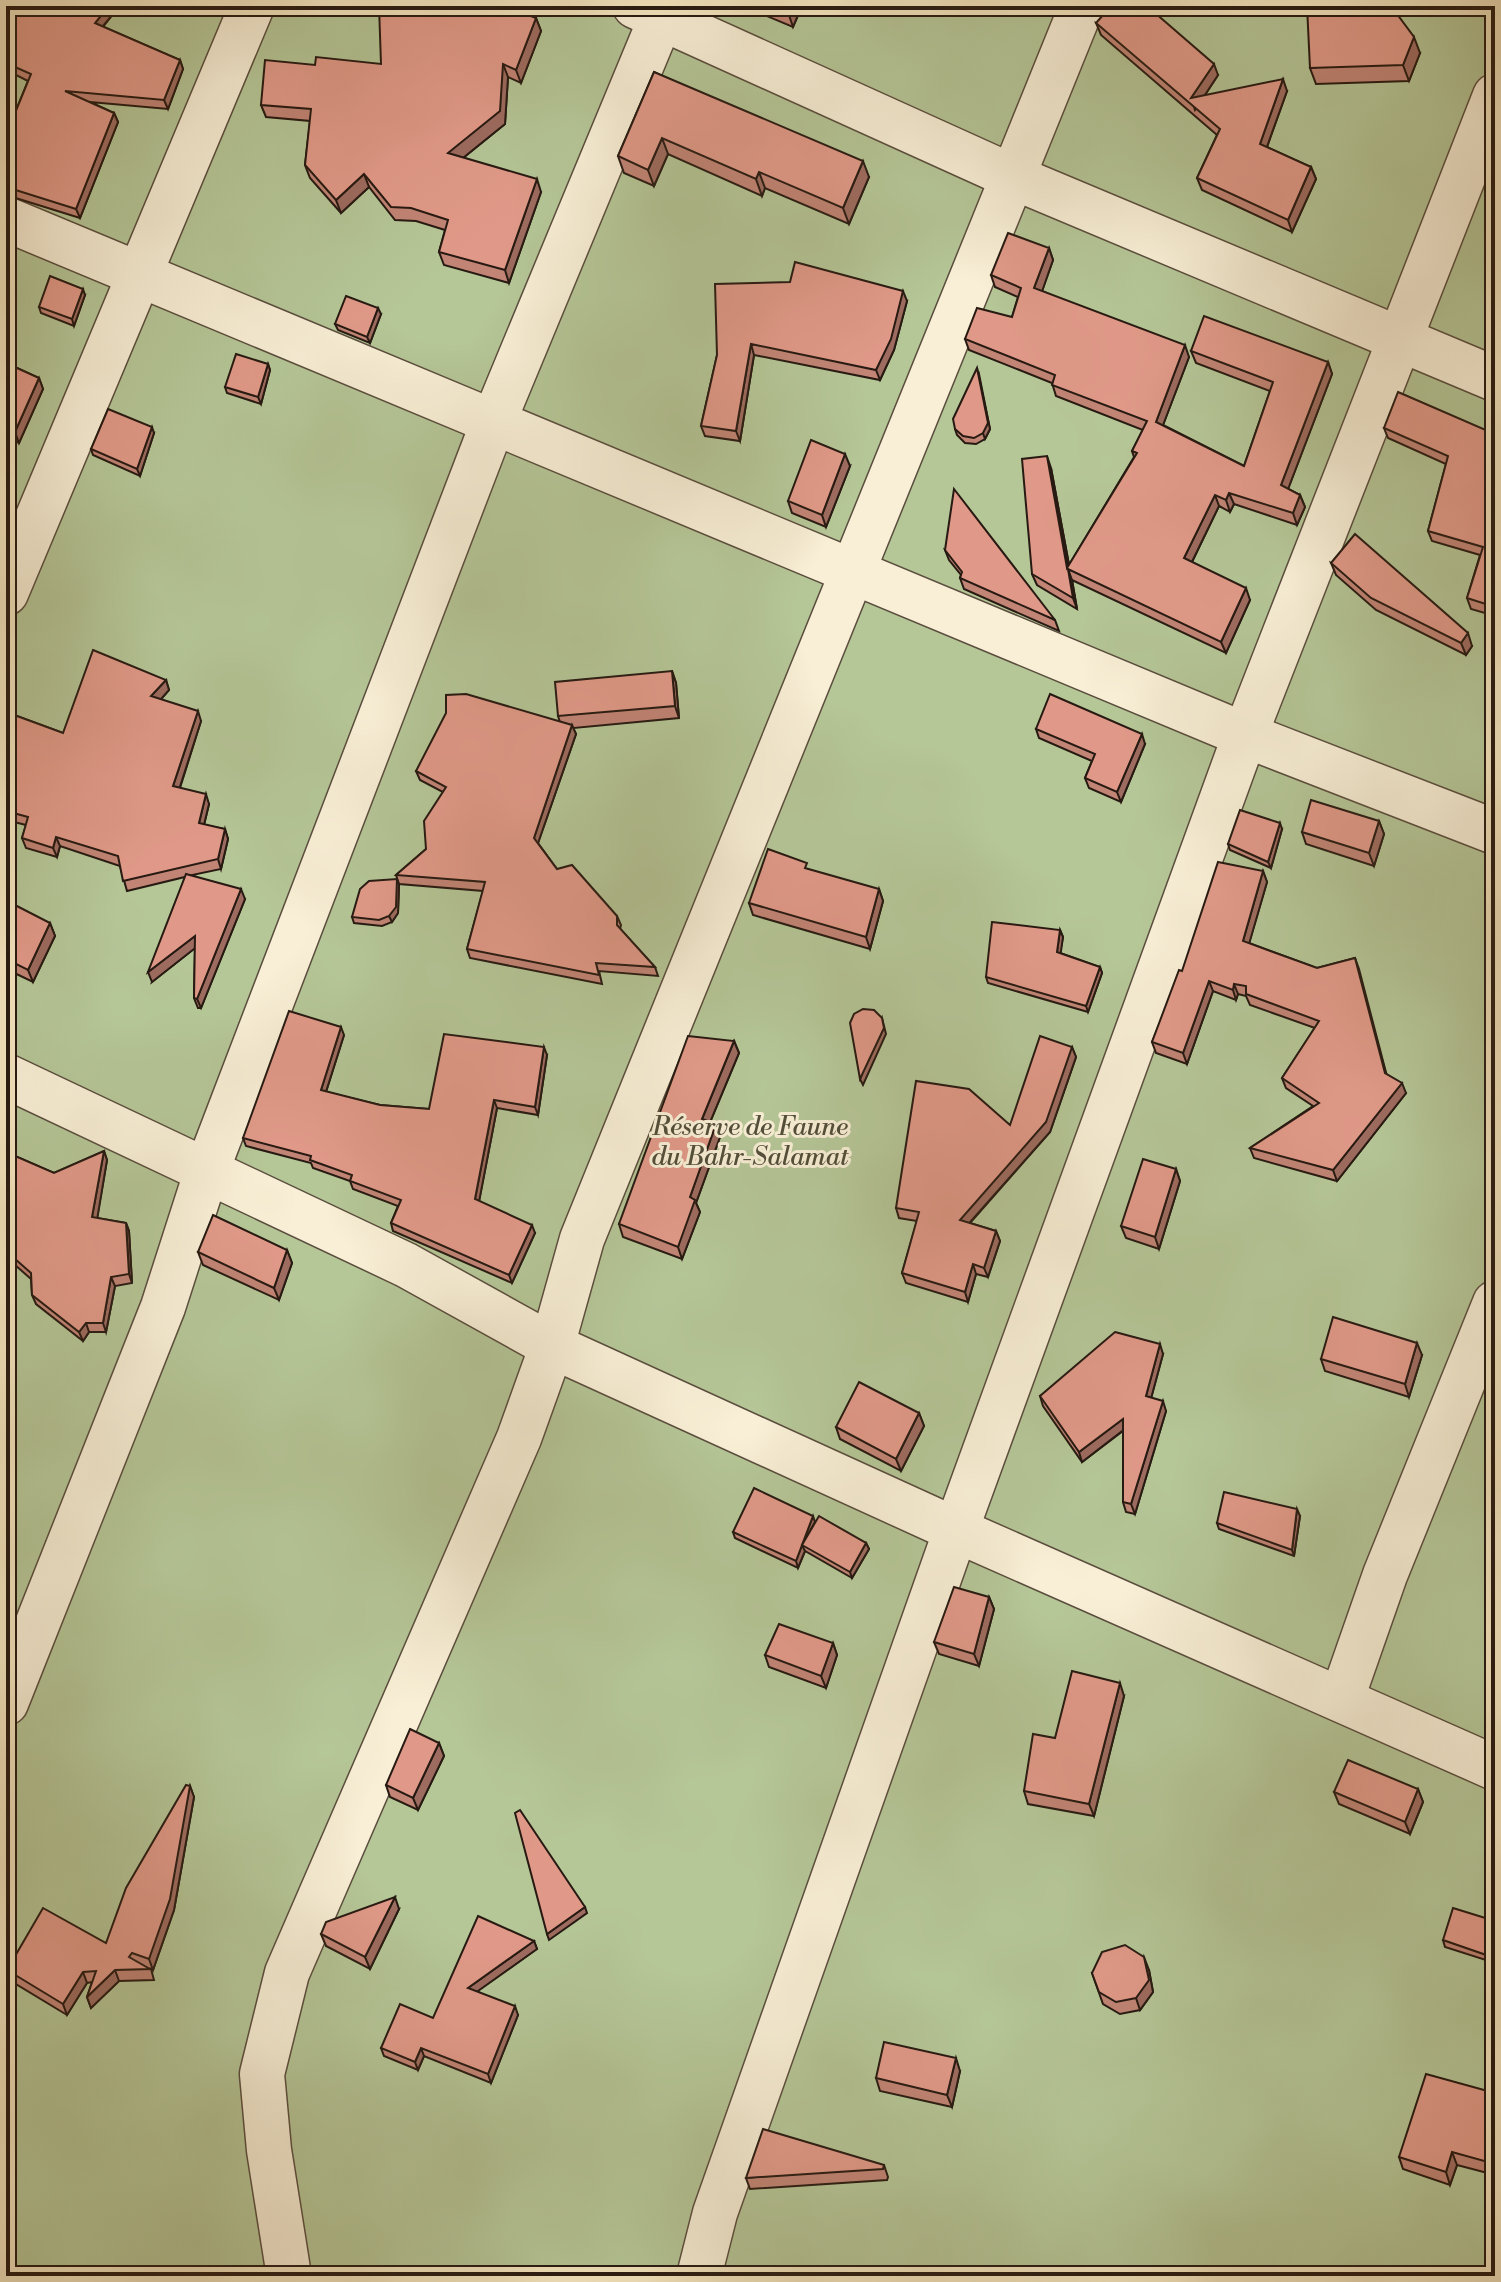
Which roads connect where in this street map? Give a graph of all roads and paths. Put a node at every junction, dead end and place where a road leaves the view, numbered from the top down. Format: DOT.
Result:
graph roads {
  1 [pos="252,6"];
  2 [pos="1082,6"];
  3 [pos="654,10"];
  4 [pos="1495,96"];
  5 [pos="1013,177"];
  6 [pos="6,219"];
  7 [pos="139,274"];
  8 [pos="1399,341"];
  9 [pos="1495,379"];
  10 [pos="493,423"];
  11 [pos="854,569"];
  12 [pos="6,593"];
  13 [pos="1245,735"];
  14 [pos="1495,832"];
  15 [pos="6,1076"];
  16 [pos="207,1170"];
  17 [pos="1495,1303"];
  18 [pos="552,1346"];
  19 [pos="956,1530"];
  20 [pos="1342,1698"];
  21 [pos="6,1703"];
  22 [pos="1495,1768"];
  23 [pos="289,2276"];
  24 [pos="699,2276"];
  1 -- 7 [label="street"];
  2 -- 5 [label="street"];
  3 -- 5 [label="street"];
  3 -- 10 [label="street"];
  4 -- 8 [label="street"];
  5 -- 8 [label="street"];
  5 -- 11 [label="street"];
  6 -- 7 [label="street"];
  7 -- 10 [label="street"];
  7 -- 12 [label="street"];
  8 -- 9 [label="street"];
  8 -- 13 [label="street"];
  10 -- 11 [label="street"];
  10 -- 16 [label="street"];
  11 -- 13 [label="street"];
  11 -- 18 [label="street"];
  13 -- 14 [label="street"];
  13 -- 19 [label="street"];
  15 -- 16 [label="street"];
  16 -- 18 [label="street"];
  16 -- 21 [label="street"];
  17 -- 20 [label="street"];
  18 -- 19 [label="street"];
  18 -- 23 [label="street"];
  19 -- 20 [label="street"];
  19 -- 24 [label="street"];
  20 -- 22 [label="street"];
}
